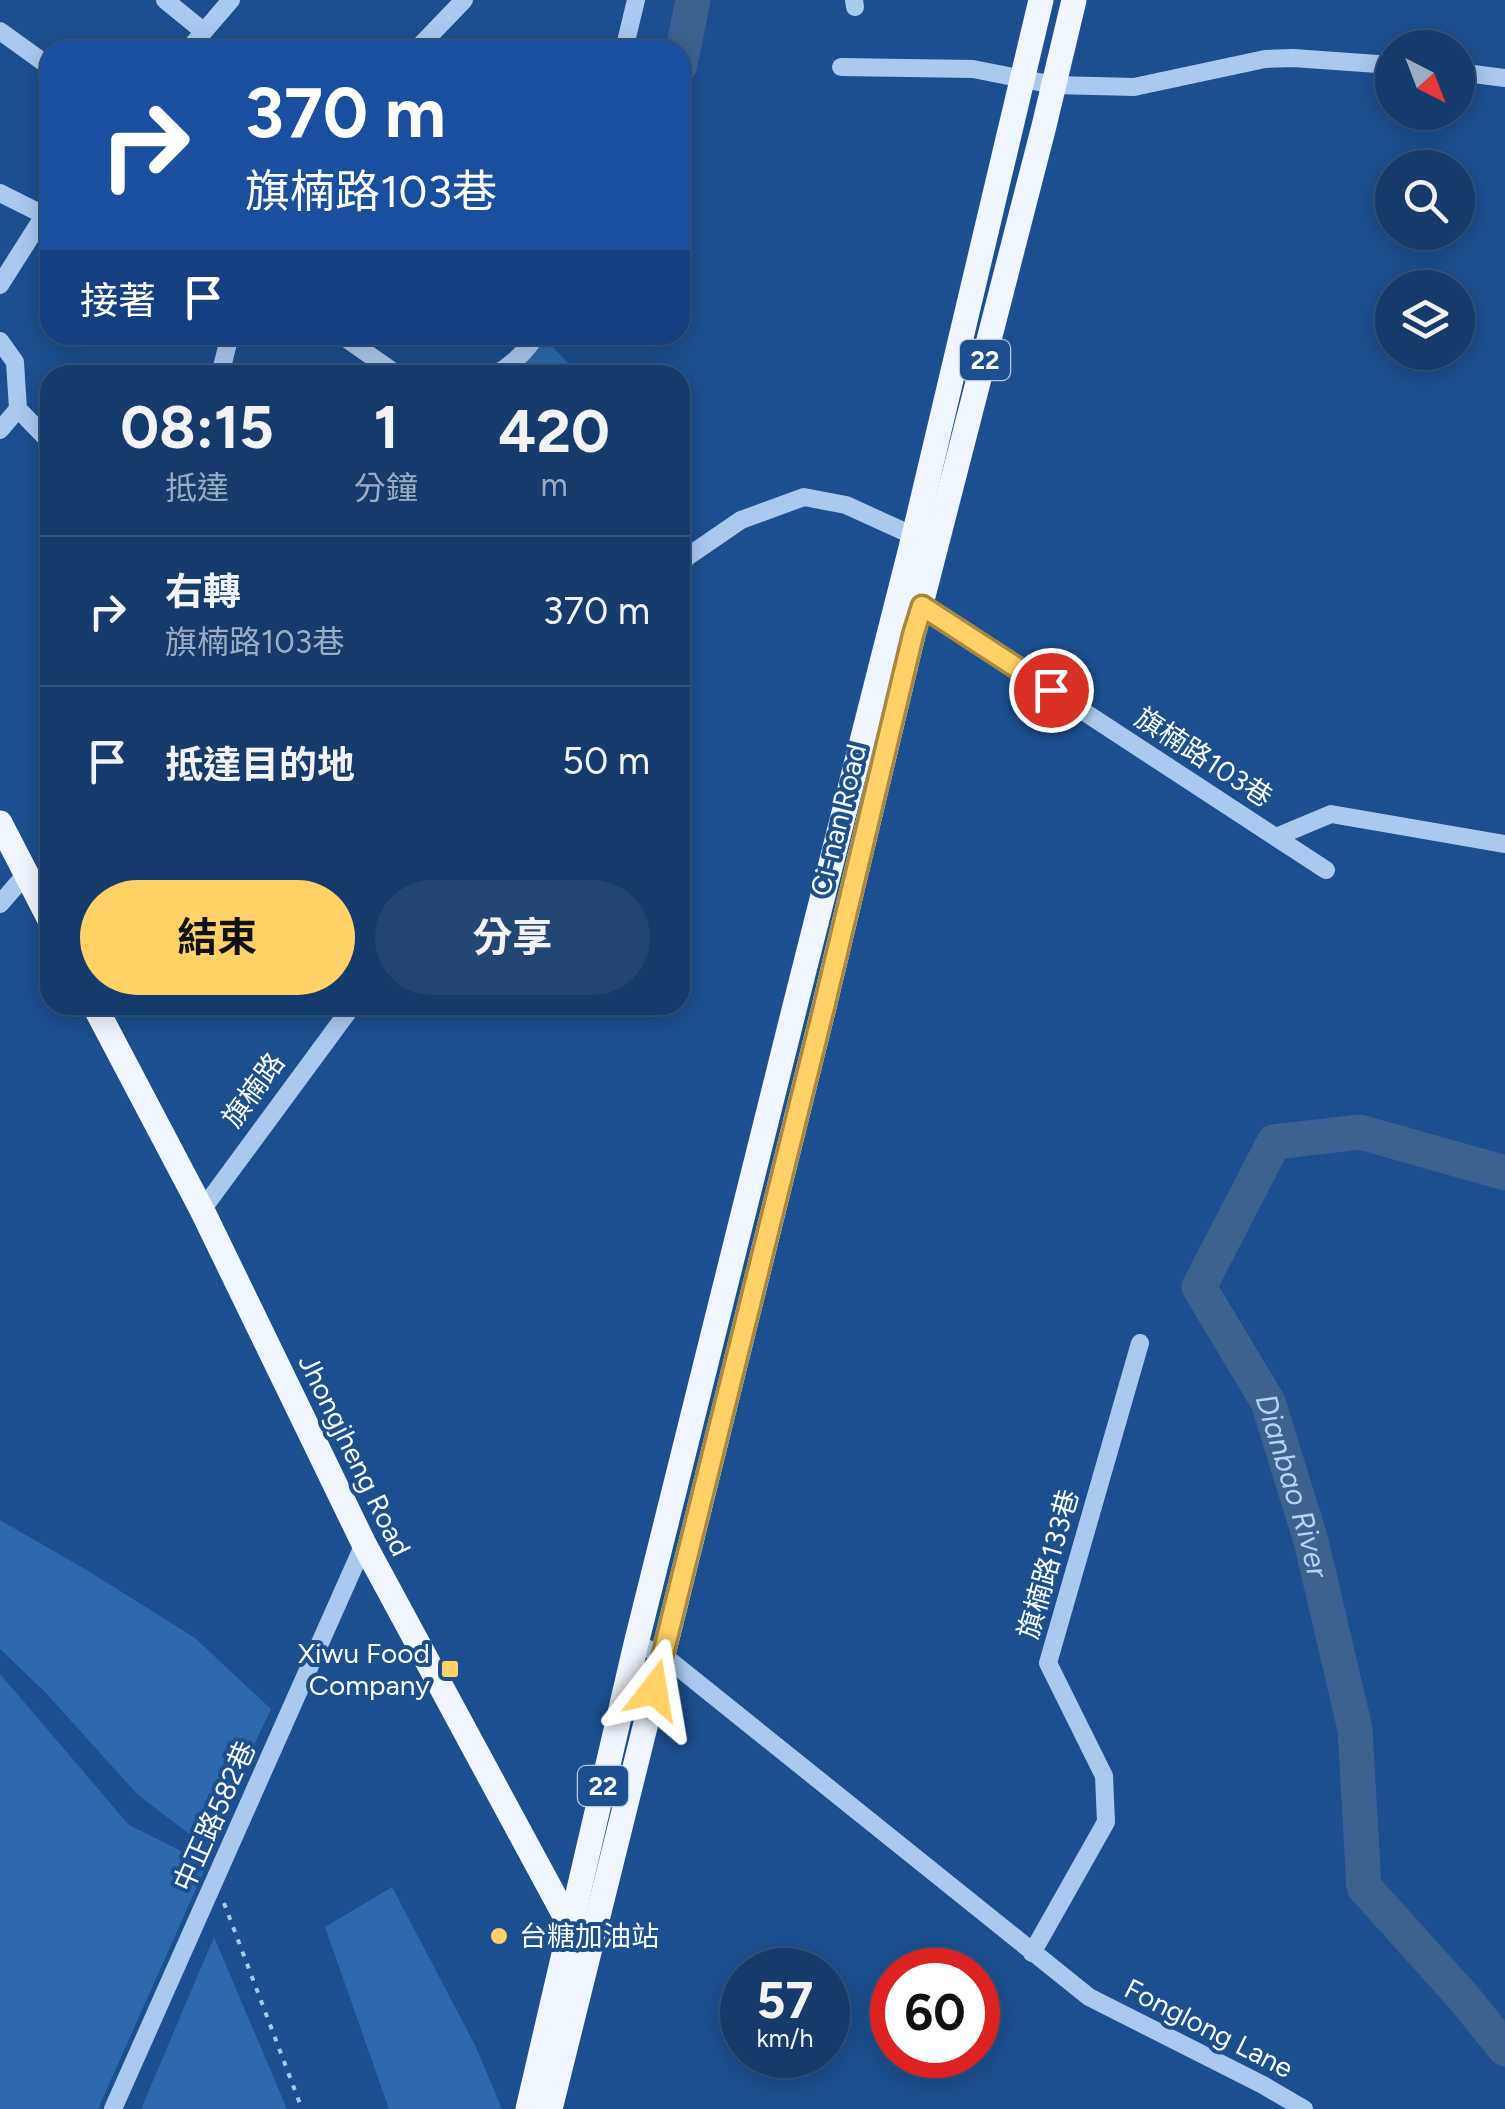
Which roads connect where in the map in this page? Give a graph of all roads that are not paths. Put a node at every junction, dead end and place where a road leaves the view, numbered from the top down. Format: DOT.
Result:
graph roads {
  1 [pos="164,0"];
  2 [pos="231,0"];
  3 [pos="464,0"];
  4 [pos="636,0"];
  5 [pos="1041,0"];
  6 [pos="1074,0"];
  7 [pos="0,31"];
  8 [pos="202,32"];
  9 [pos="196,40"];
  10 [pos="426,40"];
  11 [pos="626,40"];
  12 [pos="40,60"];
  13 [pos="1375,64"];
  14 [pos="841,67"];
  15 [pos="1475,74"];
  16 [pos="1022,77"];
  17 [pos="1505,78"];
  18 [pos="1054,85"];
  19 [pos="0,193"];
  20 [pos="40,207"];
  21 [pos="40,221"];
  22 [pos="0,285"];
  23 [pos="0,341"];
  24 [pos="355,345"];
  25 [pos="525,345"];
  26 [pos="384,365"];
  27 [pos="509,365"];
  28 [pos="18,409"];
  29 [pos="0,430"];
  30 [pos="40,432"];
  31 [pos="914,536"];
  32 [pos="690,555"];
  33 [pos="911,599"];
  34 [pos="0,823"];
  35 [pos="1276,837"];
  36 [pos="1504,844"];
  37 [pos="1326,870"];
  38 [pos="26,874"];
  39 [pos="40,901"];
  40 [pos="0,904"];
  41 [pos="99,1015"];
  42 [pos="345,1015"];
  43 [pos="202,1210"];
  44 [pos="1140,1343"];
  45 [pos="364,1544"];
  46 [pos="636,1644"];
  47 [pos="663,1655"];
  48 [pos="582,1929"];
  49 [pos="1032,1953"];
  50 [pos="114,2109"];
  51 [pos="528,2109"];
  52 [pos="550,2109"];
  53 [pos="1304,2109"];
  1 -- 8 [label="street"];
  2 -- 8 [label="street"];
  3 -- 10 [label="street"];
  4 -- 11 [label="street"];
  5 -- 16 [label="main road, Ci-nan Road / 22"];
  6 -- 18 [label="main road, Ci-nan Road / 22"];
  7 -- 12 [label="street"];
  8 -- 9 [label="street"];
  13 -- 18 [label="street"];
  14 -- 16 [label="street"];
  15 -- 17 [label="street"];
  16 -- 18 [label="street"];
  16 -- 31 [label="main road, Ci-nan Road / 22"];
  18 -- 33 [label="main road, Ci-nan Road / 22"];
  19 -- 20 [label="street"];
  21 -- 22 [label="street"];
  23 -- 28 [label="street"];
  24 -- 26 [label="street"];
  25 -- 27 [label="street"];
  28 -- 29 [label="street"];
  28 -- 30 [label="street"];
  31 -- 32 [label="street"];
  31 -- 33 [label="main road, Ci-nan Road / 22"];
  33 -- 35 [label="street, 旗楠路103巷"];
  33 -- 46 [label="main road, Ci-nan Road / 22"];
  33 -- 47 [label="main road, Ci-nan Road / 22"];
  34 -- 38 [label="main road"];
  35 -- 36 [label="street"];
  35 -- 37 [label="street, 旗楠路103巷"];
  38 -- 39 [label="main road"];
  38 -- 40 [label="street"];
  41 -- 43 [label="main road, Jhongjheng Road"];
  42 -- 43 [label="street, 旗楠路"];
  43 -- 45 [label="main road, Jhongjheng Road"];
  44 -- 49 [label="street, 旗楠路133巷"];
  45 -- 48 [label="main road, Jhongjheng Road"];
  45 -- 50 [label="street, 中正路582巷"];
  46 -- 47 [label="street"];
  46 -- 48 [label="main road, 22"];
  47 -- 48 [label="main road, 22"];
  47 -- 49 [label="street"];
  48 -- 51 [label="main road, 22"];
  48 -- 52 [label="main road, 22"];
  49 -- 53 [label="street, Fonglong Lane"];
}
